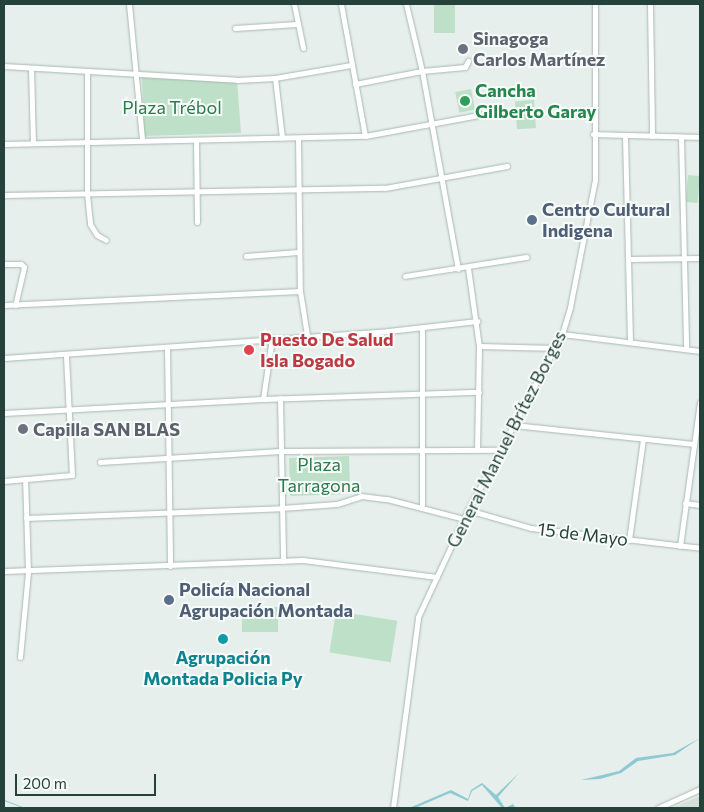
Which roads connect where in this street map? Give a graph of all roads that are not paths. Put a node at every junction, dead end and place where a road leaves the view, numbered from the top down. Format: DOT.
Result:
graph roads {
  1 [pos="130,4"];
  2 [pos="294,4"];
  3 [pos="341,4"];
  4 [pos="406,4"];
  5 [pos="595,4"];
  6 [pos="650,4"];
  7 [pos="297,24"];
  8 [pos="235,28"];
  9 [pos="303,48"];
  10 [pos="468,61"];
  11 [pos="351,65"];
  12 [pos="4,66"];
  13 [pos="32,68"];
  14 [pos="86,71"];
  15 [pos="422,71"];
  16 [pos="138,75"];
  17 [pos="275,78"];
  18 [pos="355,84"];
  19 [pos="490,113"];
  20 [pos="432,124"];
  21 [pos="593,134"];
  22 [pos="365,136"];
  23 [pos="625,136"];
  24 [pos="652,136"];
  25 [pos="681,136"];
  26 [pos="700,137"];
  27 [pos="282,138"];
  28 [pos="298,138"];
  29 [pos="142,139"];
  30 [pos="196,140"];
  31 [pos="87,142"];
  32 [pos="33,143"];
  33 [pos="4,144"];
  34 [pos="507,166"];
  35 [pos="441,178"];
  36 [pos="196,192"];
  37 [pos="298,192"];
  38 [pos="87,194"];
  39 [pos="4,195"];
  40 [pos="197,222"];
  41 [pos="106,240"];
  42 [pos="298,252"];
  43 [pos="246,256"];
  44 [pos="527,257"];
  45 [pos="682,258"];
  46 [pos="700,258"];
  47 [pos="630,259"];
  48 [pos="4,264"];
  49 [pos="468,268"];
  50 [pos="458,269"];
  51 [pos="405,276"];
  52 [pos="300,291"];
  53 [pos="4,305"];
  54 [pos="15,305"];
  55 [pos="477,321"];
  56 [pos="422,328"];
  57 [pos="562,334"];
  58 [pos="307,335"];
  59 [pos="272,338"];
  60 [pos="630,342"];
  61 [pos="479,346"];
  62 [pos="167,347"];
  63 [pos="554,348"];
  64 [pos="686,348"];
  65 [pos="700,351"];
  66 [pos="66,355"];
  67 [pos="4,358"];
  68 [pos="479,392"];
  69 [pos="421,394"];
  70 [pos="280,398"];
  71 [pos="263,399"];
  72 [pos="700,402"];
  73 [pos="167,405"];
  74 [pos="700,410"];
  75 [pos="69,411"];
  76 [pos="4,413"];
  77 [pos="514,425"];
  78 [pos="642,439"];
  79 [pos="694,444"];
  80 [pos="421,448"];
  81 [pos="477,449"];
  82 [pos="500,450"];
  83 [pos="281,452"];
  84 [pos="168,457"];
  85 [pos="100,462"];
  86 [pos="25,479"];
  87 [pos="4,480"];
  88 [pos="685,503"];
  89 [pos="700,505"];
  90 [pos="281,508"];
  91 [pos="422,508"];
  92 [pos="468,510"];
  93 [pos="169,512"];
  94 [pos="26,518"];
  95 [pos="464,519"];
  96 [pos="629,540"];
  97 [pos="680,546"];
  98 [pos="700,548"];
  99 [pos="283,561"];
  100 [pos="170,566"];
  101 [pos="4,571"];
  102 [pos="28,572"];
  103 [pos="438,577"];
  104 [pos="20,658"];
  105 [pos="700,789"];
  106 [pos="393,808"];
  107 [pos="658,808"];
  1 -- 16 [label="street"];
  2 -- 7 [label="street"];
  3 -- 11 [label="street"];
  4 -- 15 [label="street"];
  5 -- 21 [label="street, General Manuel Brítez Borges"];
  6 -- 24 [label="street"];
  7 -- 8 [label="street"];
  7 -- 9 [label="street"];
  10 -- 15 [label="street"];
  11 -- 17 [label="street"];
  11 -- 18 [label="street"];
  12 -- 13 [label="street"];
  13 -- 14 [label="street"];
  13 -- 32 [label="street"];
  14 -- 16 [label="street"];
  14 -- 31 [label="street"];
  15 -- 18 [label="street"];
  15 -- 20 [label="street"];
  16 -- 17 [label="street"];
  16 -- 29 [label="street"];
  17 -- 27 [label="street"];
  18 -- 22 [label="street"];
  19 -- 20 [label="street"];
  20 -- 22 [label="street"];
  20 -- 35 [label="street"];
  21 -- 23 [label="street"];
  21 -- 57 [label="street, General Manuel Brítez Borges"];
  22 -- 28 [label="street"];
  23 -- 24 [label="street"];
  23 -- 47 [label="street"];
  24 -- 25 [label="street"];
  25 -- 26 [label="street"];
  25 -- 45 [label="street"];
  27 -- 28 [label="street"];
  27 -- 30 [label="street"];
  28 -- 37 [label="street"];
  29 -- 30 [label="street"];
  29 -- 31 [label="street"];
  30 -- 36 [label="street"];
  31 -- 32 [label="street"];
  31 -- 38 [label="street"];
  32 -- 33 [label="street"];
  34 -- 35 [label="street"];
  35 -- 37 [label="street"];
  35 -- 50 [label="street"];
  36 -- 37 [label="street"];
  36 -- 38 [label="street"];
  36 -- 40 [label="street"];
  37 -- 42 [label="street"];
  38 -- 39 [label="street"];
  38 -- 41 [label="street"];
  42 -- 43 [label="street"];
  42 -- 52 [label="street"];
  44 -- 49 [label="street"];
  45 -- 46 [label="street"];
  45 -- 47 [label="street"];
  45 -- 64 [label="street"];
  47 -- 60 [label="street"];
  48 -- 54 [label="street"];
  49 -- 50 [label="street"];
  49 -- 55 [label="street"];
  50 -- 51 [label="street"];
  52 -- 54 [label="street"];
  52 -- 58 [label="street"];
  53 -- 54 [label="street"];
  55 -- 56 [label="street"];
  55 -- 61 [label="street"];
  56 -- 58 [label="street"];
  56 -- 69 [label="street"];
  57 -- 60 [label="street"];
  57 -- 63 [label="street, General Manuel Brítez Borges"];
  58 -- 59 [label="street"];
  59 -- 62 [label="street"];
  59 -- 71 [label="street"];
  60 -- 64 [label="street"];
  61 -- 63 [label="street"];
  61 -- 68 [label="street"];
  62 -- 66 [label="street"];
  62 -- 73 [label="street"];
  63 -- 77 [label="street, General Manuel Brítez Borges"];
  64 -- 65 [label="street"];
  66 -- 67 [label="street"];
  66 -- 75 [label="street"];
  68 -- 69 [label="street"];
  68 -- 81 [label="street"];
  69 -- 70 [label="street"];
  69 -- 80 [label="street"];
  70 -- 71 [label="street"];
  70 -- 83 [label="street"];
  71 -- 73 [label="street"];
  72 -- 74 [label="street"];
  73 -- 75 [label="street"];
  73 -- 84 [label="street"];
  74 -- 79 [label="street"];
  75 -- 76 [label="street"];
  75 -- 86 [label="street"];
  77 -- 78 [label="street"];
  77 -- 82 [label="street, General Manuel Brítez Borges"];
  78 -- 79 [label="street"];
  78 -- 96 [label="street"];
  79 -- 88 [label="street"];
  80 -- 81 [label="street"];
  80 -- 83 [label="street"];
  80 -- 91 [label="street"];
  81 -- 82 [label="street"];
  82 -- 92 [label="street, General Manuel Brítez Borges"];
  83 -- 84 [label="street"];
  83 -- 90 [label="street"];
  84 -- 85 [label="street"];
  84 -- 93 [label="street"];
  86 -- 87 [label="street"];
  86 -- 94 [label="street"];
  88 -- 89 [label="street"];
  88 -- 97 [label="street"];
  90 -- 91 [label="street"];
  90 -- 93 [label="street"];
  90 -- 99 [label="street"];
  91 -- 95 [label="street"];
  92 -- 95 [label="street, General Manuel Brítez Borges"];
  92 -- 96 [label="street, 15 de Mayo"];
  93 -- 94 [label="street"];
  93 -- 100 [label="street"];
  94 -- 102 [label="street"];
  95 -- 103 [label="street, General Manuel Brítez Borges"];
  96 -- 97 [label="street, 15 de Mayo"];
  97 -- 98 [label="street, 15 de Mayo"];
  99 -- 100 [label="street"];
  99 -- 103 [label="street"];
  100 -- 102 [label="street"];
  101 -- 102 [label="street"];
  102 -- 104 [label="street"];
  103 -- 106 [label="street, General Manuel Brítez Borges"];
  105 -- 107 [label="street"];
}
